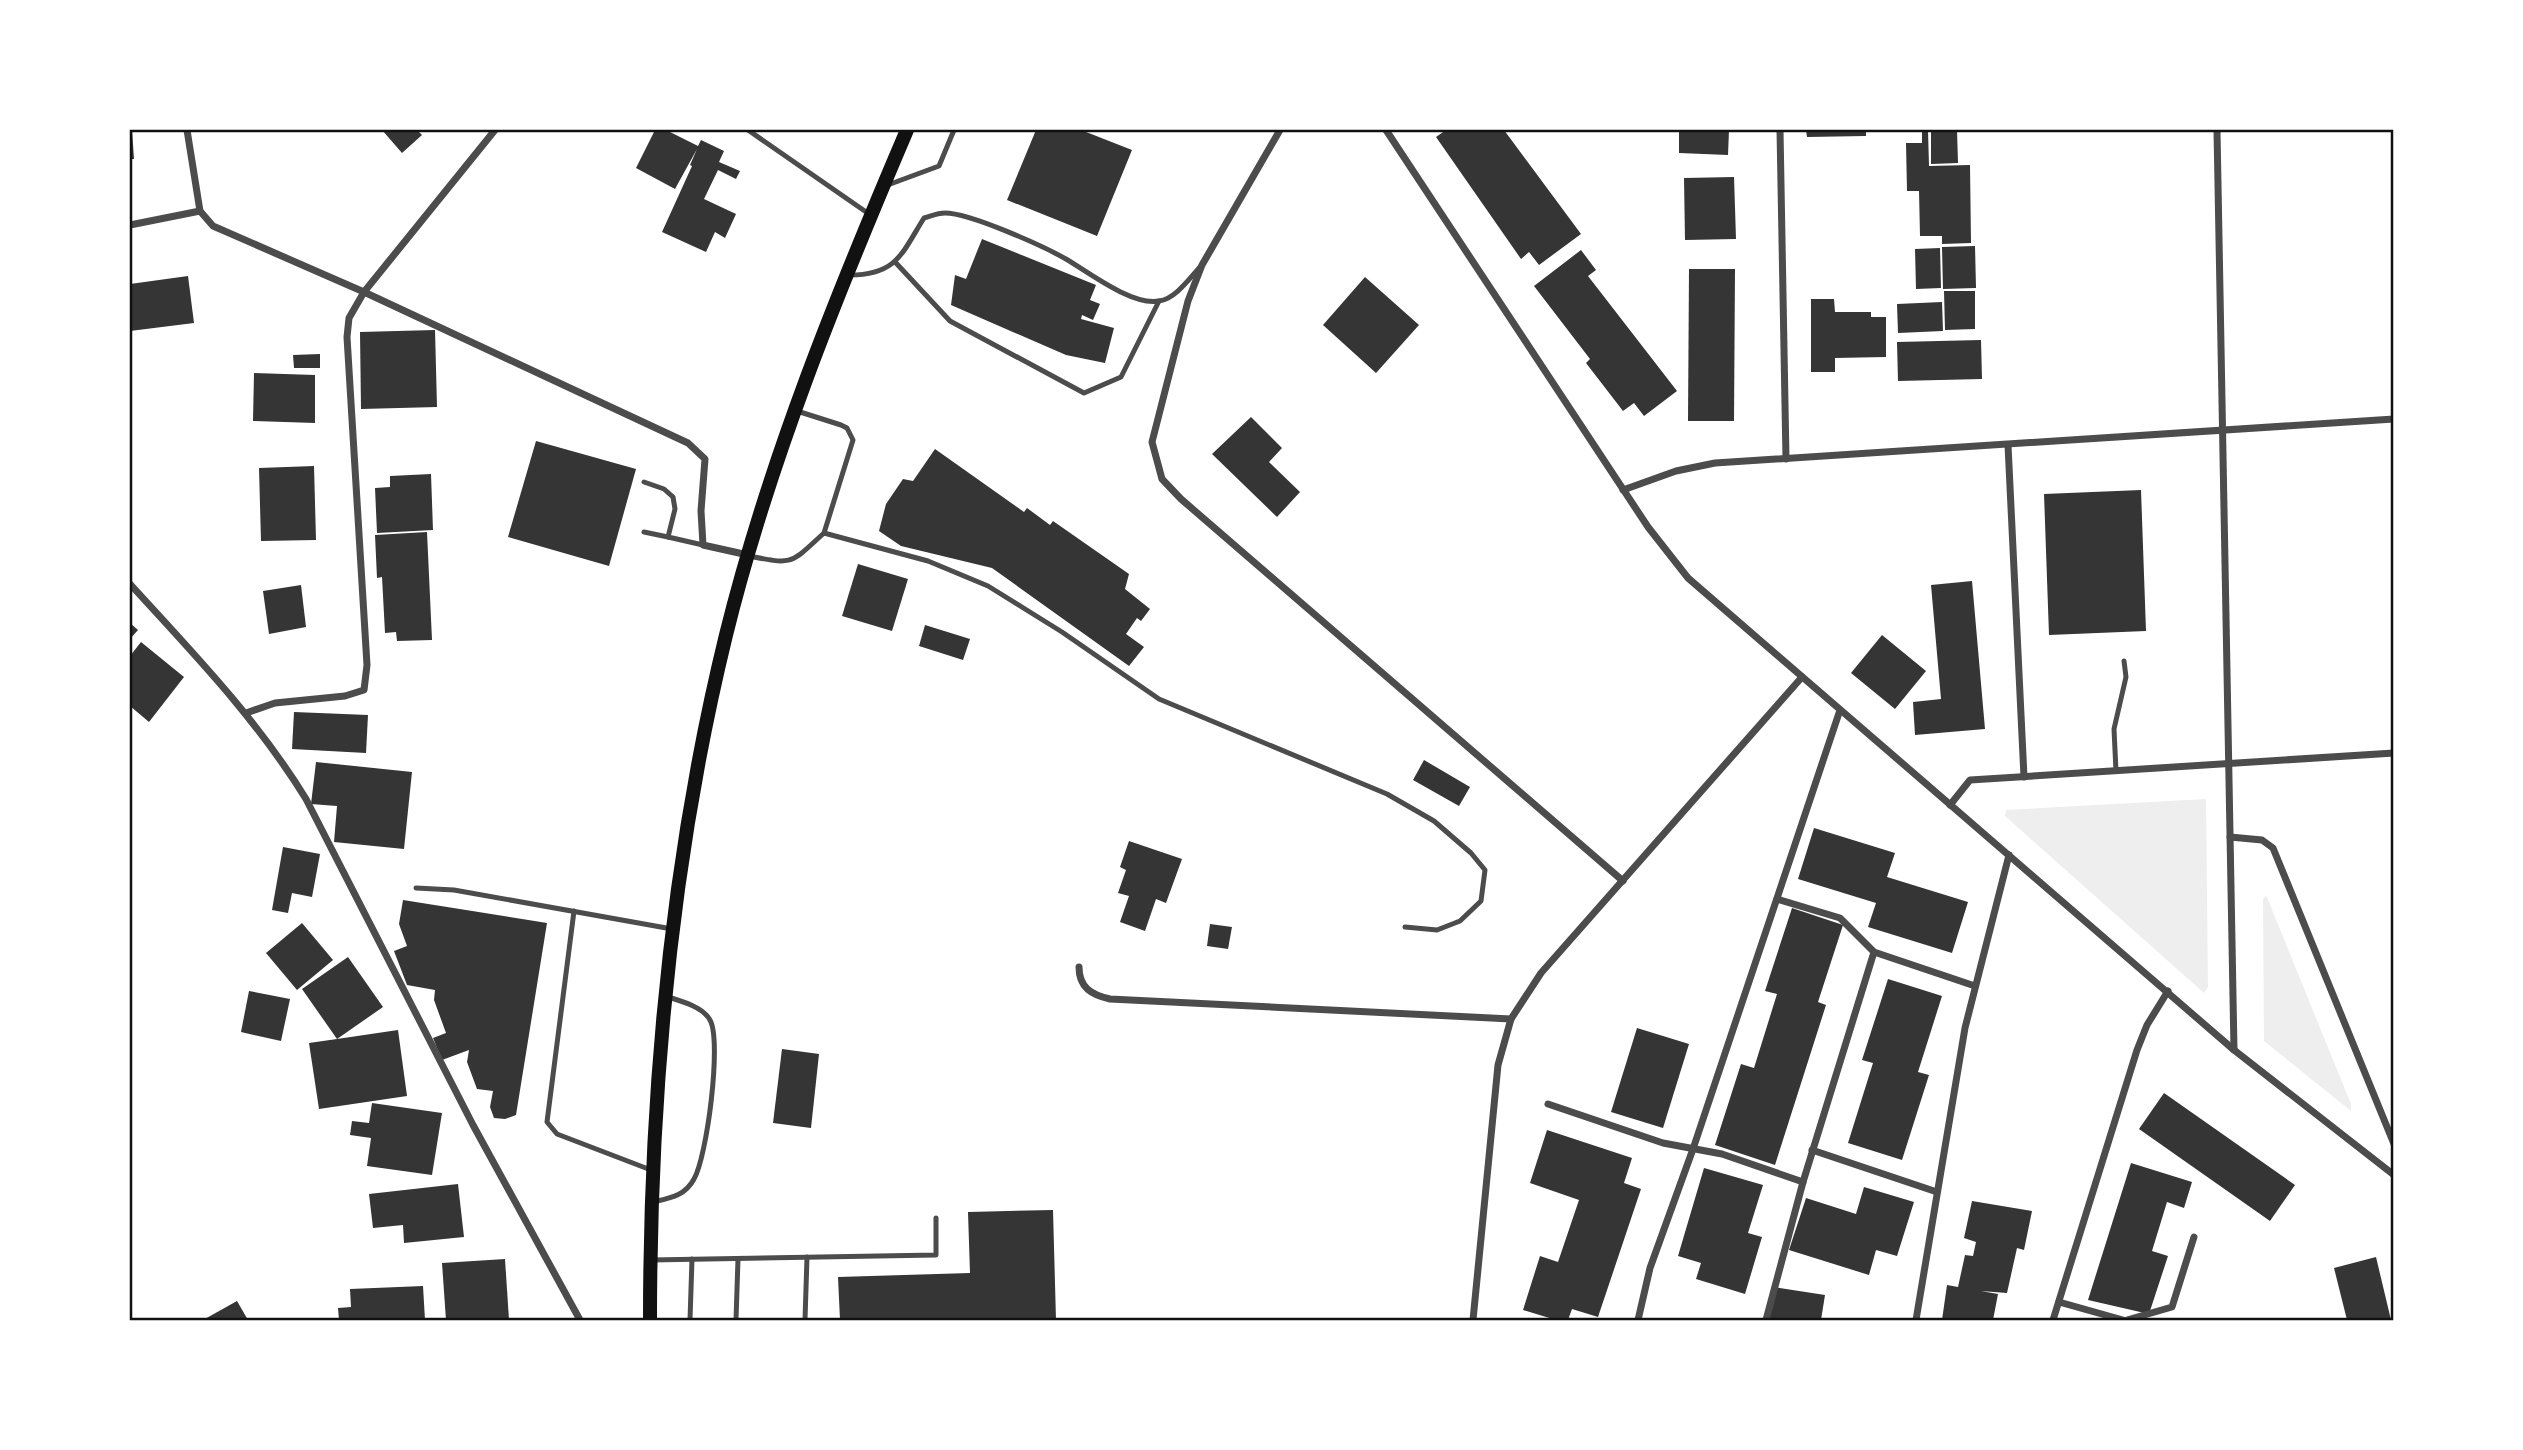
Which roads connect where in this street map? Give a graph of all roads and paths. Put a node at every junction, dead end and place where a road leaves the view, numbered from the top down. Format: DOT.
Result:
graph roads {
  1 [pos="187,130"];
  2 [pos="495,130"];
  3 [pos="748,130"];
  4 [pos="907,130"];
  5 [pos="954,130"];
  6 [pos="1280,130"];
  7 [pos="1386,130"];
  8 [pos="1780,130"];
  9 [pos="2217,130"];
  10 [pos="883,187"];
  11 [pos="200,211"];
  12 [pos="871,215"];
  13 [pos="130,225"];
  14 [pos="896,263"];
  15 [pos="1202,265"];
  16 [pos="846,275"];
  17 [pos="364,292"];
  18 [pos="1159,301"];
  19 [pos="795,411"];
  20 [pos="2393,419"];
  21 [pos="2223,432"];
  22 [pos="2008,445"];
  23 [pos="1786,459"];
  24 [pos="644,482"];
  25 [pos="1623,490"];
  26 [pos="645,532"];
  27 [pos="824,533"];
  28 [pos="668,537"];
  29 [pos="703,545"];
  30 [pos="748,555"];
  31 [pos="130,584"];
  32 [pos="2124,661"];
  33 [pos="1802,677"];
  34 [pos="1840,710"];
  35 [pos="246,713"];
  36 [pos="2393,753"];
  37 [pos="2229,764"];
  38 [pos="2116,771"];
  39 [pos="2024,777"];
  40 [pos="1950,805"];
  41 [pos="2230,837"];
  42 [pos="2009,855"];
  43 [pos="1623,881"];
  44 [pos="416,888"];
  45 [pos="1777,899"];
  46 [pos="574,911"];
  47 [pos="1405,927"];
  48 [pos="671,929"];
  49 [pos="1874,952"];
  50 [pos="1079,967"];
  51 [pos="1975,986"];
  52 [pos="2168,991"];
  53 [pos="664,996"];
  54 [pos="1511,1019"];
  55 [pos="2234,1050"];
  56 [pos="1548,1104"];
  57 [pos="2393,1144"];
  58 [pos="1693,1149"];
  59 [pos="1812,1150"];
  60 [pos="652,1171"];
  61 [pos="2393,1175"];
  62 [pos="1803,1182"];
  63 [pos="1937,1192"];
  64 [pos="650,1203"];
  65 [pos="936,1218"];
  66 [pos="2194,1237"];
  67 [pos="807,1257"];
  68 [pos="692,1259"];
  69 [pos="737,1259"];
  70 [pos="650,1260"];
  71 [pos="2059,1302"];
  72 [pos="580,1321"];
  73 [pos="650,1321"];
  74 [pos="690,1321"];
  75 [pos="736,1321"];
  76 [pos="805,1321"];
  77 [pos="1473,1321"];
  78 [pos="1638,1321"];
  79 [pos="1766,1321"];
  80 [pos="1916,1321"];
  81 [pos="2053,1321"];
  82 [pos="2125,1321"];
  1 -- 11 [label="street"];
  2 -- 17 [label="street"];
  3 -- 12 [label="lane"];
  4 -- 10 [label="main road"];
  5 -- 10 [label="lane"];
  6 -- 15 [label="street"];
  7 -- 25 [label="street"];
  8 -- 23 [label="street"];
  9 -- 21 [label="street"];
  10 -- 12 [label="main road"];
  11 -- 13 [label="street"];
  11 -- 17 [label="street"];
  12 -- 16 [label="main road"];
  14 -- 16 [label="lane"];
  14 -- 18 [label="lane"];
  14 -- 18 [label="lane"];
  15 -- 18 [label="lane"];
  15 -- 43 [label="street"];
  16 -- 19 [label="main road"];
  17 -- 29 [label="street"];
  17 -- 35 [label="street"];
  19 -- 27 [label="lane"];
  19 -- 30 [label="main road"];
  20 -- 21 [label="street"];
  21 -- 22 [label="street"];
  21 -- 37 [label="street"];
  22 -- 23 [label="street"];
  22 -- 39 [label="street"];
  23 -- 25 [label="street"];
  24 -- 28 [label="lane"];
  25 -- 33 [label="street"];
  26 -- 28 [label="lane"];
  27 -- 30 [label="lane"];
  27 -- 47 [label="lane"];
  28 -- 29 [label="lane"];
  29 -- 30 [label="street"];
  30 -- 48 [label="main road"];
  31 -- 35 [label="street"];
  32 -- 38 [label="lane"];
  33 -- 34 [label="street"];
  33 -- 43 [label="street"];
  34 -- 40 [label="street"];
  34 -- 45 [label="street"];
  35 -- 72 [label="street"];
  36 -- 37 [label="street"];
  37 -- 38 [label="street"];
  37 -- 41 [label="street"];
  38 -- 39 [label="street"];
  39 -- 40 [label="street"];
  40 -- 42 [label="street"];
  41 -- 55 [label="street"];
  41 -- 57 [label="street"];
  42 -- 51 [label="street"];
  42 -- 52 [label="street"];
  43 -- 54 [label="street"];
  44 -- 46 [label="lane"];
  45 -- 49 [label="street"];
  45 -- 58 [label="street"];
  46 -- 48 [label="lane"];
  46 -- 60 [label="lane"];
  48 -- 53 [label="main road"];
  49 -- 51 [label="street"];
  49 -- 59 [label="street"];
  50 -- 54 [label="street"];
  51 -- 63 [label="street"];
  52 -- 55 [label="street"];
  52 -- 71 [label="street"];
  53 -- 60 [label="main road"];
  53 -- 64 [label="lane"];
  54 -- 77 [label="street"];
  55 -- 61 [label="street"];
  56 -- 58 [label="street"];
  58 -- 62 [label="street"];
  58 -- 78 [label="street"];
  59 -- 62 [label="street"];
  59 -- 63 [label="street"];
  60 -- 64 [label="main road"];
  62 -- 79 [label="street"];
  63 -- 80 [label="street"];
  64 -- 70 [label="main road"];
  65 -- 67 [label="lane"];
  66 -- 82 [label="street"];
  67 -- 69 [label="lane"];
  67 -- 76 [label="lane"];
  68 -- 69 [label="lane"];
  68 -- 70 [label="lane"];
  68 -- 74 [label="lane"];
  69 -- 75 [label="lane"];
  70 -- 73 [label="main road"];
  71 -- 81 [label="street"];
  71 -- 82 [label="street"];
}
